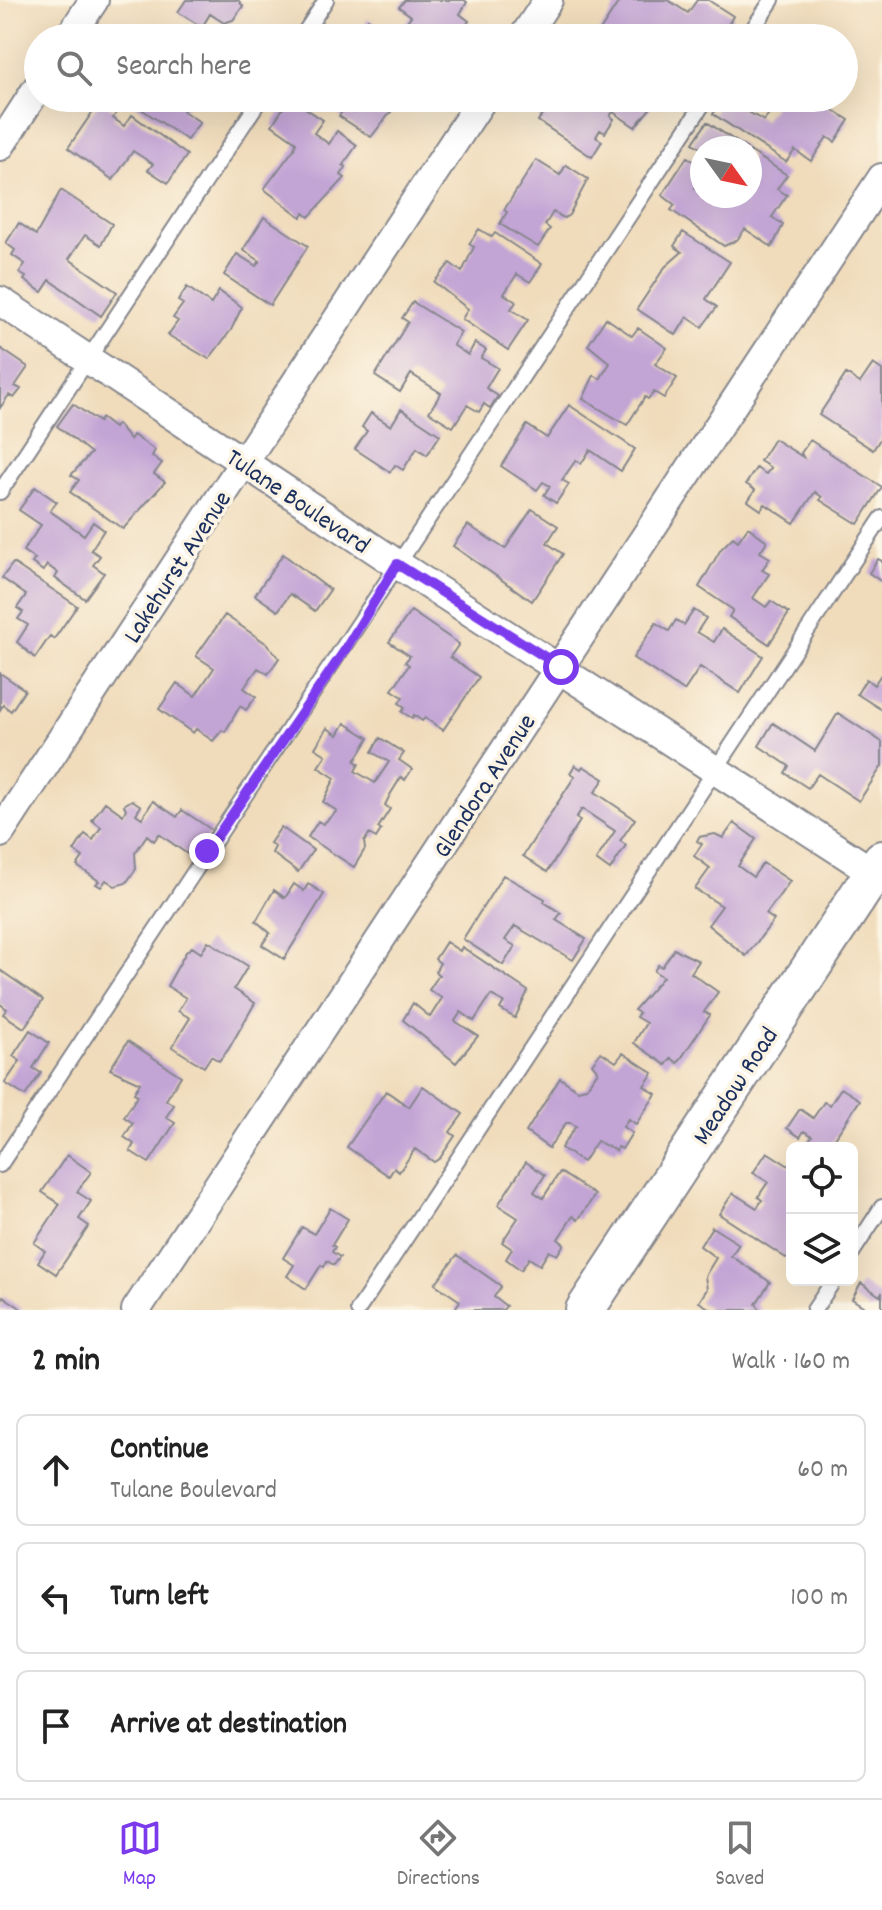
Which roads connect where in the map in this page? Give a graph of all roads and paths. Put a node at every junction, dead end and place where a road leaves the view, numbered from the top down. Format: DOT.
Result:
graph roads {
  1 [pos="94,0"];
  2 [pos="326,0"];
  3 [pos="548,0"];
  4 [pos="772,0"];
  5 [pos="78,24"];
  6 [pos="310,24"];
  7 [pos="532,24"];
  8 [pos="756,24"];
  9 [pos="24,109"];
  10 [pos="252,112"];
  11 [pos="474,112"];
  12 [pos="698,112"];
  13 [pos="0,146"];
  14 [pos="882,178"];
  15 [pos="0,301"];
  16 [pos="88,360"];
  17 [pos="244,463"];
  18 [pos="0,492"];
  19 [pos="882,518"];
  20 [pos="397,564"];
  21 [pos="561,667"];
  22 [pos="717,770"];
  23 [pos="0,833"];
  24 [pos="879,870"];
  25 [pos="0,1165"];
  26 [pos="882,1207"];
  27 [pos="858,1244"];
  28 [pos="830,1286"];
  29 [pos="136,1310"];
  30 [pos="358,1310"];
  31 [pos="585,1310"];
  32 [pos="814,1310"];
  1 -- 5 [label="street"];
  2 -- 6 [label="lane"];
  3 -- 7 [label="street"];
  4 -- 8 [label="lane"];
  9 -- 13 [label="street"];
  10 -- 16 [label="lane"];
  11 -- 17 [label="street, Lakehurst Avenue"];
  12 -- 20 [label="lane"];
  14 -- 21 [label="street, Glendora Avenue"];
  15 -- 16 [label="street, Tulane Boulevard"];
  16 -- 17 [label="street, Tulane Boulevard"];
  16 -- 18 [label="lane"];
  17 -- 20 [label="street, Tulane Boulevard"];
  17 -- 23 [label="street, Lakehurst Avenue"];
  19 -- 22 [label="lane"];
  20 -- 21 [label="street, Tulane Boulevard"];
  20 -- 25 [label="lane"];
  21 -- 22 [label="street, Tulane Boulevard"];
  21 -- 29 [label="street, Glendora Avenue"];
  22 -- 24 [label="street, Tulane Boulevard"];
  22 -- 30 [label="lane"];
  24 -- 31 [label="street, Meadow Road"];
  26 -- 27 [label="lane"];
  28 -- 32 [label="lane"];
}
